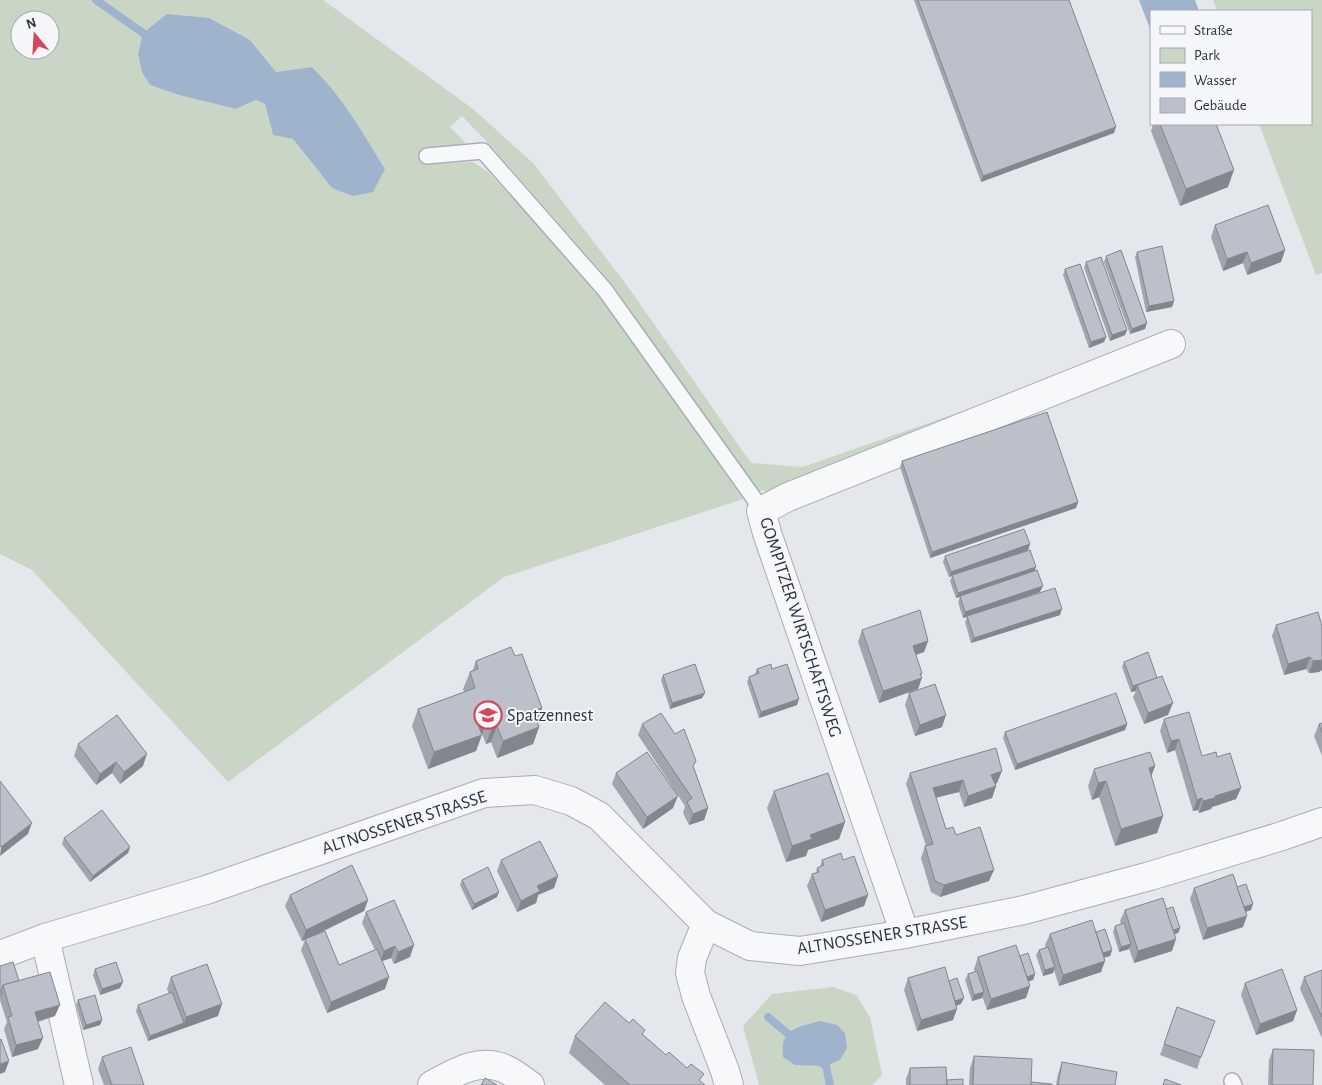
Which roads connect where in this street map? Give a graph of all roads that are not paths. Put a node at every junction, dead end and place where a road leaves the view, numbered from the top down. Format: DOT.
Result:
graph roads {
  1 [pos="427,156"];
  2 [pos="1171,344"];
  3 [pos="760,511"];
  4 [pos="1322,822"];
  5 [pos="706,924"];
  6 [pos="905,934"];
  7 [pos="45,938"];
  8 [pos="0,955"];
  9 [pos="79,1085"];
  10 [pos="432,1085"];
  11 [pos="530,1085"];
  12 [pos="729,1085"];
  1 -- 3 [label="lane"];
  2 -- 3 [label="street, GOMPITZER WIRTSCHAFTSWEG"];
  3 -- 6 [label="street, GOMPITZER WIRTSCHAFTSWEG"];
  4 -- 6 [label="street, ALTNOSSENER STRASSE"];
  5 -- 6 [label="street, ALTNOSSENER STRASSE"];
  5 -- 7 [label="street, ALTNOSSENER STRASSE"];
  5 -- 12 [label="street"];
  7 -- 8 [label="street, ALTNOSSENER STRASSE"];
  7 -- 9 [label="street"];
  10 -- 11 [label="street"];
}
